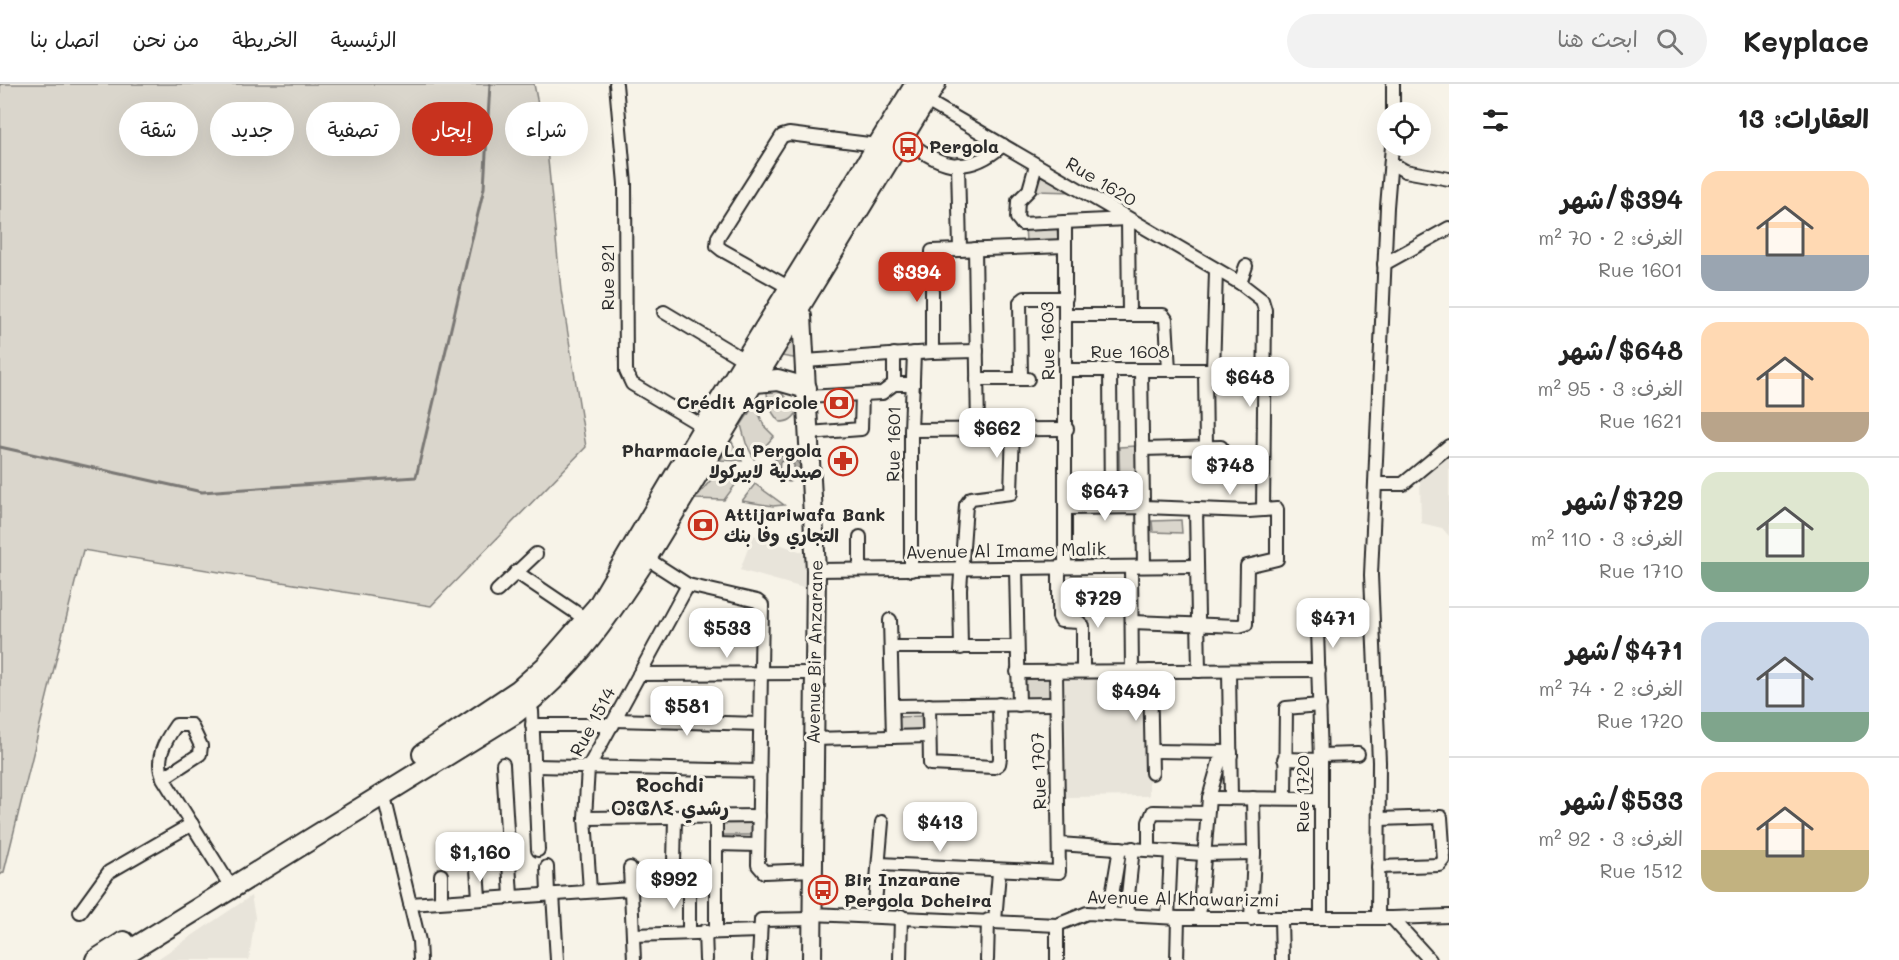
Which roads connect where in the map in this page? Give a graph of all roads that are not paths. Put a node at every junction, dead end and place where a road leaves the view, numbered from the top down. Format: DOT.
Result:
graph roads {
  1 [pos="619,84"];
  2 [pos="1394,84"];
  3 [pos="925,89"];
  4 [pos="1393,102"];
  5 [pos="902,137"];
  6 [pos="1003,145"];
  7 [pos="878,146"];
  8 [pos="1391,156"];
  9 [pos="1391,163"];
  10 [pos="958,164"];
  11 [pos="1036,165"];
  12 [pos="1449,180"];
  13 [pos="1128,219"];
  14 [pos="1065,222"];
  15 [pos="1022,224"];
  16 [pos="1449,228"];
  17 [pos="1065,246"];
  18 [pos="1022,247"];
  19 [pos="960,249"];
  20 [pos="975,249"];
  21 [pos="1384,264"];
  22 [pos="1246,266"];
  23 [pos="1216,271"];
  24 [pos="1240,283"];
  25 [pos="792,298"];
  26 [pos="1066,298"];
  27 [pos="664,312"];
  28 [pos="1067,315"];
  29 [pos="1129,315"];
  30 [pos="977,351"];
  31 [pos="932,352"];
  32 [pos="914,353"];
  33 [pos="894,354"];
  34 [pos="746,361"];
  35 [pos="805,361"];
  36 [pos="1110,369"];
  37 [pos="1067,370"];
  38 [pos="1141,370"];
  39 [pos="1169,370"];
  40 [pos="1266,370"];
  41 [pos="1209,371"];
  42 [pos="977,379"];
  43 [pos="755,382"];
  44 [pos="894,384"];
  45 [pos="913,384"];
  46 [pos="806,392"];
  47 [pos="862,394"];
  48 [pos="704,427"];
  49 [pos="978,429"];
  50 [pos="1013,429"];
  51 [pos="1067,429"];
  52 [pos="911,430"];
  53 [pos="809,433"];
  54 [pos="1449,446"];
  55 [pos="1206,447"];
  56 [pos="1221,447"];
  57 [pos="1142,449"];
  58 [pos="1375,484"];
  59 [pos="1111,507"];
  60 [pos="1144,507"];
  61 [pos="1065,508"];
  62 [pos="1196,509"];
  63 [pos="1263,510"];
  64 [pos="860,537"];
  65 [pos="536,554"];
  66 [pos="646,558"];
  67 [pos="1196,566"];
  68 [pos="1062,567"];
  69 [pos="1131,567"];
  70 [pos="1144,567"];
  71 [pos="860,569"];
  72 [pos="1016,569"];
  73 [pos="816,570"];
  74 [pos="911,570"];
  75 [pos="962,570"];
  76 [pos="516,572"];
  77 [pos="688,585"];
  78 [pos="496,591"];
  79 [pos="587,620"];
  80 [pos="890,620"];
  81 [pos="1132,622"];
  82 [pos="1196,623"];
  83 [pos="1317,629"];
  84 [pos="891,647"];
  85 [pos="1017,647"];
  86 [pos="961,648"];
  87 [pos="1083,670"];
  88 [pos="1319,670"];
  89 [pos="1056,671"];
  90 [pos="1132,671"];
  91 [pos="1150,671"];
  92 [pos="1199,671"];
  93 [pos="1229,671"];
  94 [pos="1017,672"];
  95 [pos="815,673"];
  96 [pos="639,674"];
  97 [pos="761,674"];
  98 [pos="999,704"];
  99 [pos="1055,704"];
  100 [pos="928,705"];
  101 [pos="1018,705"];
  102 [pos="1320,705"];
  103 [pos="893,706"];
  104 [pos="532,711"];
  105 [pos="614,722"];
  106 [pos="760,724"];
  107 [pos="532,725"];
  108 [pos="930,736"];
  109 [pos="893,737"];
  110 [pos="813,739"];
  111 [pos="1152,751"];
  112 [pos="1231,753"];
  113 [pos="1358,754"];
  114 [pos="1321,757"];
  115 [pos="1284,759"];
  116 [pos="503,764"];
  117 [pos="535,766"];
  118 [pos="588,768"];
  119 [pos="760,771"];
  120 [pos="1152,773"];
  121 [pos="164,778"];
  122 [pos="383,792"];
  123 [pos="1209,798"];
  124 [pos="1231,798"];
  125 [pos="1253,798"];
  126 [pos="1285,798"];
  127 [pos="1321,799"];
  128 [pos="1207,813"];
  129 [pos="759,816"];
  130 [pos="585,818"];
  131 [pos="675,818"];
  132 [pos="716,818"];
  133 [pos="1379,819"];
  134 [pos="882,822"];
  135 [pos="192,824"];
  136 [pos="716,844"];
  137 [pos="1059,844"];
  138 [pos="758,845"];
  139 [pos="1120,848"];
  140 [pos="1133,848"];
  141 [pos="1149,849"];
  142 [pos="538,850"];
  143 [pos="1171,851"];
  144 [pos="1254,853"];
  145 [pos="1203,854"];
  146 [pos="674,863"];
  147 [pos="879,864"];
  148 [pos="547,867"];
  149 [pos="1378,867"];
  150 [pos="630,868"];
  151 [pos="477,869"];
  152 [pos="813,870"];
  153 [pos="999,872"];
  154 [pos="441,875"];
  155 [pos="229,883"];
  156 [pos="689,888"];
  157 [pos="630,889"];
  158 [pos="591,890"];
  159 [pos="551,894"];
  160 [pos="512,896"];
  161 [pos="479,898"];
  162 [pos="441,901"];
  163 [pos="410,904"];
  164 [pos="80,912"];
  165 [pos="1109,914"];
  166 [pos="874,915"];
  167 [pos="1126,915"];
  168 [pos="1449,915"];
  169 [pos="812,916"];
  170 [pos="901,916"];
  171 [pos="1173,917"];
  172 [pos="1199,918"];
  173 [pos="1321,918"];
  174 [pos="1378,918"];
  175 [pos="1392,918"];
  176 [pos="1251,919"];
  177 [pos="1281,919"];
  178 [pos="992,921"];
  179 [pos="1057,925"];
  180 [pos="689,931"];
  181 [pos="710,931"];
  182 [pos="759,931"];
  183 [pos="633,935"];
  184 [pos="96,960"];
  185 [pos="115,960"];
  186 [pos="420,960"];
  187 [pos="557,960"];
  188 [pos="634,960"];
  189 [pos="706,960"];
  190 [pos="759,960"];
  191 [pos="812,960"];
  192 [pos="900,960"];
  193 [pos="987,960"];
  194 [pos="1057,960"];
  195 [pos="1177,960"];
  196 [pos="1281,960"];
  197 [pos="1430,960"];
  1 -- 48 [label="street, Rue 921"];
  2 -- 4 [label="street"];
  3 -- 5 [label="main road"];
  3 -- 6 [label="street, Rue 1620"];
  3 -- 7 [label="main road"];
  5 -- 10 [label="street"];
  5 -- 25 [label="main road"];
  6 -- 10 [label="street"];
  6 -- 11 [label="street, Rue 1620"];
  7 -- 25 [label="main road"];
  7 -- 25 [label="street"];
  8 -- 9 [label="street"];
  9 -- 12 [label="street"];
  9 -- 21 [label="street"];
  10 -- 19 [label="street"];
  11 -- 13 [label="street, Rue 1620"];
  11 -- 15 [label="street"];
  13 -- 14 [label="street"];
  13 -- 23 [label="street, Rue 1620"];
  13 -- 29 [label="street"];
  14 -- 15 [label="street"];
  14 -- 17 [label="street, Rue 1603"];
  15 -- 18 [label="street"];
  16 -- 21 [label="street"];
  17 -- 18 [label="street"];
  17 -- 26 [label="street, Rue 1603"];
  18 -- 20 [label="street"];
  19 -- 20 [label="street"];
  19 -- 31 [label="street"];
  20 -- 30 [label="street"];
  21 -- 58 [label="street"];
  22 -- 24 [label="street"];
  23 -- 24 [label="street, Rue 1620"];
  23 -- 41 [label="street"];
  24 -- 40 [label="street, Rue 1620"];
  25 -- 34 [label="main road"];
  25 -- 35 [label="street, Avenue Bir Anzarane"];
  25 -- 43 [label="main road"];
  26 -- 28 [label="street, Rue 1603"];
  26 -- 42 [label="street"];
  27 -- 34 [label="street"];
  28 -- 29 [label="street"];
  28 -- 37 [label="street, Rue 1603"];
  29 -- 39 [label="street"];
  30 -- 31 [label="street"];
  30 -- 42 [label="street"];
  31 -- 32 [label="street"];
  32 -- 33 [label="street"];
  32 -- 45 [label="street, Rue 1601"];
  33 -- 35 [label="street"];
  33 -- 44 [label="street"];
  34 -- 48 [label="main road"];
  35 -- 46 [label="street, Avenue Bir Anzarane"];
  36 -- 37 [label="street, Rue 1608"];
  36 -- 38 [label="street, Rue 1608"];
  36 -- 59 [label="street"];
  37 -- 51 [label="street, Rue 1603"];
  38 -- 39 [label="street, Rue 1608"];
  38 -- 57 [label="street"];
  39 -- 41 [label="street, Rue 1608"];
  40 -- 41 [label="street, Rue 1608"];
  40 -- 63 [label="street"];
  41 -- 55 [label="street"];
  42 -- 49 [label="street"];
  43 -- 46 [label="main road"];
  43 -- 66 [label="main road"];
  44 -- 45 [label="street"];
  44 -- 47 [label="street"];
  45 -- 52 [label="street, Rue 1601"];
  46 -- 47 [label="street"];
  46 -- 53 [label="street, Avenue Bir Anzarane"];
  47 -- 53 [label="street"];
  48 -- 79 [label="main road"];
  49 -- 50 [label="street"];
  49 -- 52 [label="street"];
  50 -- 51 [label="street"];
  50 -- 75 [label="street"];
  51 -- 61 [label="street, Rue 1603"];
  52 -- 74 [label="street, Rue 1601"];
  53 -- 73 [label="street, Avenue Bir Anzarane"];
  54 -- 58 [label="street"];
  55 -- 56 [label="street"];
  55 -- 57 [label="street"];
  57 -- 60 [label="street"];
  58 -- 133 [label="street"];
  59 -- 60 [label="street"];
  59 -- 61 [label="street"];
  60 -- 62 [label="street"];
  60 -- 70 [label="street"];
  61 -- 68 [label="street, Rue 1603"];
  62 -- 63 [label="street"];
  62 -- 67 [label="street"];
  63 -- 82 [label="street"];
  64 -- 71 [label="street"];
  65 -- 76 [label="street"];
  66 -- 77 [label="street"];
  66 -- 122 [label="main road"];
  67 -- 70 [label="street, Avenue Al Imame Malik"];
  67 -- 82 [label="street"];
  68 -- 69 [label="street, Avenue Al Imame Malik"];
  68 -- 72 [label="street, Avenue Al Imame Malik"];
  68 -- 87 [label="street, Rue 1603"];
  69 -- 70 [label="street, Avenue Al Imame Malik"];
  69 -- 81 [label="street"];
  71 -- 73 [label="street, Avenue Al Imame Malik"];
  71 -- 74 [label="street, Avenue Al Imame Malik"];
  72 -- 75 [label="street, Avenue Al Imame Malik"];
  72 -- 85 [label="street"];
  73 -- 95 [label="street, Avenue Bir Anzarane"];
  74 -- 75 [label="street, Avenue Al Imame Malik"];
  75 -- 86 [label="street"];
  76 -- 78 [label="street"];
  76 -- 79 [label="street"];
  77 -- 96 [label="street, Rue 1514"];
  77 -- 97 [label="street"];
  79 -- 155 [label="main road"];
  80 -- 84 [label="street"];
  81 -- 82 [label="street"];
  81 -- 90 [label="street"];
  82 -- 92 [label="street"];
  83 -- 88 [label="street, Rue 1720"];
  84 -- 86 [label="street"];
  84 -- 103 [label="street"];
  85 -- 86 [label="street"];
  85 -- 94 [label="street"];
  87 -- 89 [label="street"];
  87 -- 90 [label="street"];
  88 -- 93 [label="street"];
  88 -- 102 [label="street, Rue 1720"];
  89 -- 94 [label="street"];
  89 -- 99 [label="street, Rue 1707"];
  90 -- 91 [label="street"];
  91 -- 92 [label="street"];
  91 -- 111 [label="street"];
  92 -- 93 [label="street"];
  93 -- 112 [label="street"];
  94 -- 101 [label="street"];
  95 -- 97 [label="street"];
  95 -- 110 [label="street, Avenue Bir Anzarane"];
  96 -- 97 [label="street"];
  96 -- 105 [label="street, Rue 1514"];
  97 -- 106 [label="street"];
  98 -- 100 [label="street"];
  98 -- 101 [label="street"];
  98 -- 108 [label="street"];
  99 -- 101 [label="street"];
  99 -- 137 [label="street, Rue 1707"];
  100 -- 103 [label="street"];
  100 -- 108 [label="street"];
  102 -- 114 [label="street, Rue 1720"];
  102 -- 115 [label="street"];
  103 -- 109 [label="street"];
  104 -- 107 [label="street"];
  105 -- 106 [label="street"];
  105 -- 107 [label="street"];
  105 -- 118 [label="street, Rue 1514"];
  106 -- 119 [label="street"];
  107 -- 117 [label="street"];
  108 -- 109 [label="street"];
  109 -- 110 [label="street"];
  110 -- 152 [label="street, Avenue Bir Anzarane"];
  111 -- 112 [label="street"];
  111 -- 120 [label="street"];
  112 -- 123 [label="street"];
  112 -- 124 [label="street"];
  113 -- 114 [label="street"];
  114 -- 115 [label="street"];
  114 -- 127 [label="street, Rue 1720"];
  115 -- 126 [label="street"];
  116 -- 160 [label="street"];
  117 -- 118 [label="street"];
  117 -- 142 [label="street"];
  118 -- 119 [label="street"];
  118 -- 130 [label="street, Rue 1514"];
  119 -- 129 [label="street"];
  121 -- 135 [label="street"];
  122 -- 155 [label="main road"];
  122 -- 163 [label="street"];
  123 -- 124 [label="street"];
  123 -- 128 [label="street"];
  124 -- 125 [label="street"];
  125 -- 126 [label="street"];
  125 -- 144 [label="street"];
  126 -- 127 [label="street"];
  127 -- 173 [label="street, Rue 1720"];
  128 -- 141 [label="street"];
  128 -- 145 [label="street"];
  129 -- 132 [label="street"];
  129 -- 138 [label="street"];
  130 -- 131 [label="street"];
  130 -- 158 [label="street, Rue 1514"];
  131 -- 132 [label="street"];
  131 -- 146 [label="street"];
  132 -- 136 [label="street"];
  133 -- 149 [label="street"];
  133 -- 149 [label="street"];
  134 -- 147 [label="street"];
  135 -- 155 [label="street"];
  135 -- 164 [label="street"];
  136 -- 138 [label="street"];
  136 -- 181 [label="street"];
  137 -- 139 [label="street"];
  137 -- 153 [label="street, Rue 1707"];
  138 -- 152 [label="street"];
  139 -- 140 [label="street"];
  139 -- 165 [label="street"];
  140 -- 141 [label="street"];
  140 -- 167 [label="street"];
  141 -- 143 [label="street"];
  143 -- 145 [label="street"];
  143 -- 171 [label="street"];
  144 -- 145 [label="street"];
  144 -- 176 [label="street"];
  145 -- 172 [label="street"];
  147 -- 153 [label="street"];
  147 -- 166 [label="street"];
  148 -- 159 [label="street"];
  149 -- 174 [label="street"];
  150 -- 157 [label="street"];
  151 -- 161 [label="street"];
  152 -- 169 [label="street, Avenue Bir Anzarane"];
  153 -- 178 [label="street"];
  154 -- 162 [label="street"];
  155 -- 184 [label="main road"];
  155 -- 185 [label="main road"];
  156 -- 180 [label="street"];
  157 -- 158 [label="street"];
  157 -- 183 [label="street"];
  158 -- 159 [label="street"];
  159 -- 160 [label="street"];
  159 -- 187 [label="street"];
  160 -- 161 [label="street"];
  161 -- 162 [label="street"];
  162 -- 163 [label="street"];
  163 -- 186 [label="street"];
  165 -- 167 [label="street, Avenue Al Khawarizmi"];
  165 -- 179 [label="street, Avenue Al Khawarizmi"];
  166 -- 169 [label="street, Avenue Al Khawarizmi"];
  166 -- 170 [label="street, Avenue Al Khawarizmi"];
  167 -- 171 [label="street, Avenue Al Khawarizmi"];
  168 -- 175 [label="street, Avenue Al Khawarizmi"];
  169 -- 182 [label="street, Avenue Al Khawarizmi"];
  169 -- 191 [label="street, Avenue Bir Anzarane"];
  170 -- 178 [label="street, Avenue Al Khawarizmi"];
  170 -- 192 [label="street"];
  171 -- 172 [label="street, Avenue Al Khawarizmi"];
  171 -- 195 [label="street"];
  172 -- 176 [label="street, Avenue Al Khawarizmi"];
  173 -- 174 [label="street, Avenue Al Khawarizmi"];
  173 -- 177 [label="street, Avenue Al Khawarizmi"];
  174 -- 175 [label="street, Avenue Al Khawarizmi"];
  175 -- 197 [label="street"];
  176 -- 177 [label="street, Avenue Al Khawarizmi"];
  177 -- 196 [label="street"];
  178 -- 179 [label="street, Avenue Al Khawarizmi"];
  178 -- 193 [label="street"];
  179 -- 194 [label="street"];
  180 -- 181 [label="street"];
  180 -- 183 [label="street"];
  181 -- 182 [label="street"];
  181 -- 189 [label="street"];
  182 -- 190 [label="street"];
  183 -- 188 [label="street"];
}
